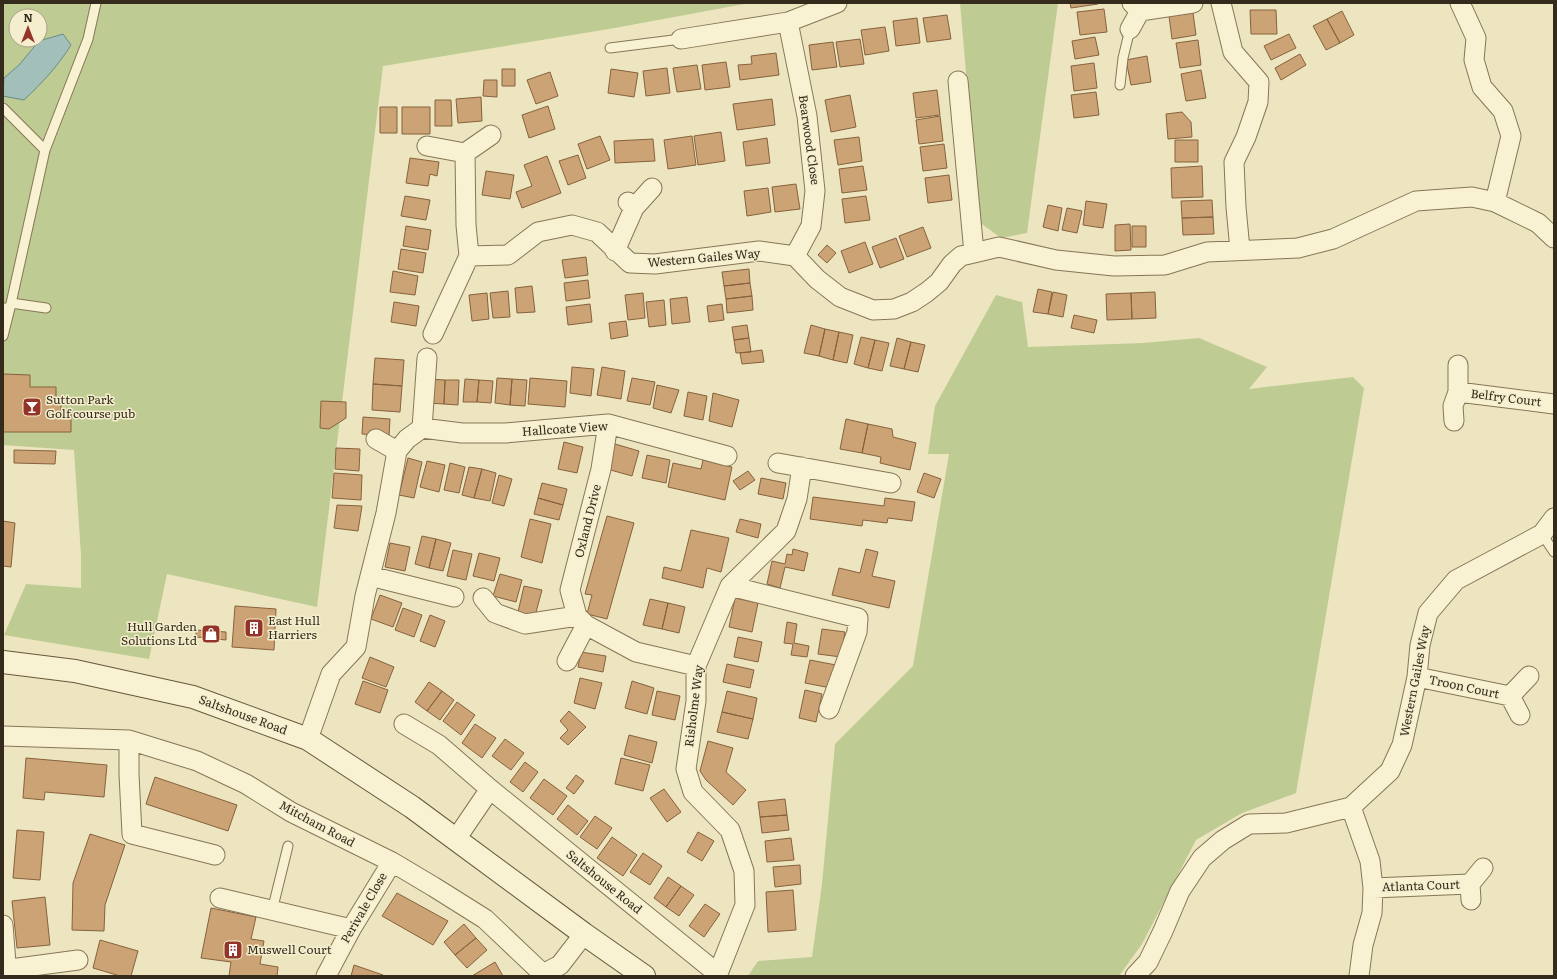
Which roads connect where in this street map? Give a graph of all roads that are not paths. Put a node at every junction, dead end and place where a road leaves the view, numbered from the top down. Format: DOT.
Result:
graph roads {
  1 [pos="96,3"];
  2 [pos="838,3"];
  3 [pos="1193,3"];
  4 [pos="1221,3"];
  5 [pos="1460,3"];
  6 [pos="1136,7"];
  7 [pos="788,22"];
  8 [pos="1130,29"];
  9 [pos="681,39"];
  10 [pos="610,48"];
  11 [pos="958,81"];
  12 [pos="1120,85"];
  13 [pos="3,108"];
  14 [pos="496,130"];
  15 [pos="427,146"];
  16 [pos="45,150"];
  17 [pos="465,153"];
  18 [pos="652,188"];
  19 [pos="1495,202"];
  20 [pos="1554,238"];
  21 [pos="1240,250"];
  22 [pos="615,251"];
  23 [pos="974,253"];
  24 [pos="469,256"];
  25 [pos="795,256"];
  26 [pos="6,307"];
  27 [pos="46,308"];
  28 [pos="433,334"];
  29 [pos="3,336"];
  30 [pos="427,358"];
  31 [pos="1458,365"];
  32 [pos="1458,392"];
  33 [pos="1554,404"];
  34 [pos="1454,421"];
  35 [pos="608,424"];
  36 [pos="422,428"];
  37 [pos="376,439"];
  38 [pos="397,451"];
  39 [pos="727,456"];
  40 [pos="778,462"];
  41 [pos="802,467"];
  42 [pos="891,484"];
  43 [pos="1554,518"];
  44 [pos="1542,534"];
  45 [pos="1554,552"];
  46 [pos="370,576"];
  47 [pos="730,586"];
  48 [pos="454,597"];
  49 [pos="483,598"];
  50 [pos="582,621"];
  51 [pos="567,661"];
  52 [pos="3,662"];
  53 [pos="696,666"];
  54 [pos="1529,676"];
  55 [pos="1418,677"];
  56 [pos="1510,696"];
  57 [pos="829,709"];
  58 [pos="1520,716"];
  59 [pos="404,724"];
  60 [pos="3,736"];
  61 [pos="308,739"];
  62 [pos="129,740"];
  63 [pos="490,789"];
  64 [pos="1351,807"];
  65 [pos="456,839"];
  66 [pos="288,846"];
  67 [pos="215,855"];
  68 [pos="392,862"];
  69 [pos="1483,868"];
  70 [pos="1373,888"];
  71 [pos="220,898"];
  72 [pos="272,911"];
  73 [pos="3,925"];
  74 [pos="351,929"];
  75 [pos="584,934"];
  76 [pos="78,960"];
  77 [pos="5,972"];
  78 [pos="543,975"];
  79 [pos="717,975"];
  80 [pos="326,976"];
  81 [pos="644,976"];
  82 [pos="1135,976"];
  83 [pos="1359,976"];
  1 -- 16 [label="lane"];
  2 -- 7 [label="street"];
  3 -- 6 [label="street"];
  4 -- 21 [label="street"];
  5 -- 19 [label="street"];
  6 -- 8 [label="street"];
  7 -- 9 [label="street"];
  7 -- 25 [label="street, Bearwood Close"];
  8 -- 12 [label="lane"];
  9 -- 10 [label="lane"];
  11 -- 23 [label="street"];
  13 -- 16 [label="lane"];
  14 -- 17 [label="street"];
  15 -- 17 [label="street"];
  16 -- 26 [label="lane"];
  17 -- 24 [label="street"];
  18 -- 22 [label="street"];
  19 -- 20 [label="street"];
  19 -- 21 [label="street"];
  21 -- 23 [label="street"];
  22 -- 24 [label="street, Western Gailes Way"];
  22 -- 25 [label="street, Western Gailes Way"];
  23 -- 25 [label="street"];
  24 -- 28 [label="street"];
  26 -- 27 [label="lane"];
  26 -- 29 [label="lane"];
  30 -- 36 [label="street"];
  31 -- 32 [label="street, Belfry Court"];
  32 -- 33 [label="street, Belfry Court"];
  32 -- 34 [label="street, Belfry Court"];
  35 -- 36 [label="street, Hallcoate View"];
  35 -- 39 [label="street, Hallcoate View"];
  35 -- 50 [label="street, Oxland Drive"];
  36 -- 38 [label="street"];
  37 -- 38 [label="street"];
  38 -- 46 [label="street"];
  40 -- 41 [label="street"];
  41 -- 42 [label="street"];
  41 -- 47 [label="street, Risholme Way"];
  43 -- 44 [label="street, Western Gailes Way"];
  44 -- 45 [label="lane"];
  44 -- 55 [label="street, Western Gailes Way"];
  46 -- 48 [label="street"];
  46 -- 61 [label="street"];
  47 -- 53 [label="street, Risholme Way"];
  47 -- 57 [label="street"];
  49 -- 50 [label="street"];
  50 -- 51 [label="street"];
  50 -- 53 [label="street"];
  52 -- 61 [label="main road, Saltshouse Road"];
  53 -- 79 [label="street, Risholme Way"];
  54 -- 56 [label="street, Troon Court"];
  55 -- 56 [label="street, Troon Court"];
  55 -- 64 [label="street, Western Gailes Way"];
  56 -- 58 [label="street, Troon Court"];
  59 -- 63 [label="street, Saltshouse Road"];
  60 -- 62 [label="street, Mitcham Road"];
  61 -- 65 [label="main road, Saltshouse Road"];
  62 -- 67 [label="street"];
  62 -- 68 [label="street, Mitcham Road"];
  63 -- 65 [label="street"];
  63 -- 79 [label="street, Saltshouse Road"];
  64 -- 70 [label="street"];
  64 -- 82 [label="street, Western Gailes Way"];
  65 -- 75 [label="main road, Saltshouse Road"];
  66 -- 72 [label="lane"];
  68 -- 74 [label="street, Perivale Close"];
  68 -- 78 [label="street, Mitcham Road"];
  69 -- 70 [label="street, Atlanta Court"];
  70 -- 83 [label="street"];
  71 -- 72 [label="street"];
  72 -- 74 [label="street"];
  73 -- 77 [label="street"];
  74 -- 80 [label="street, Perivale Close"];
  75 -- 78 [label="street, Mitcham Road"];
  75 -- 81 [label="main road, Saltshouse Road"];
  76 -- 77 [label="street"];
}
